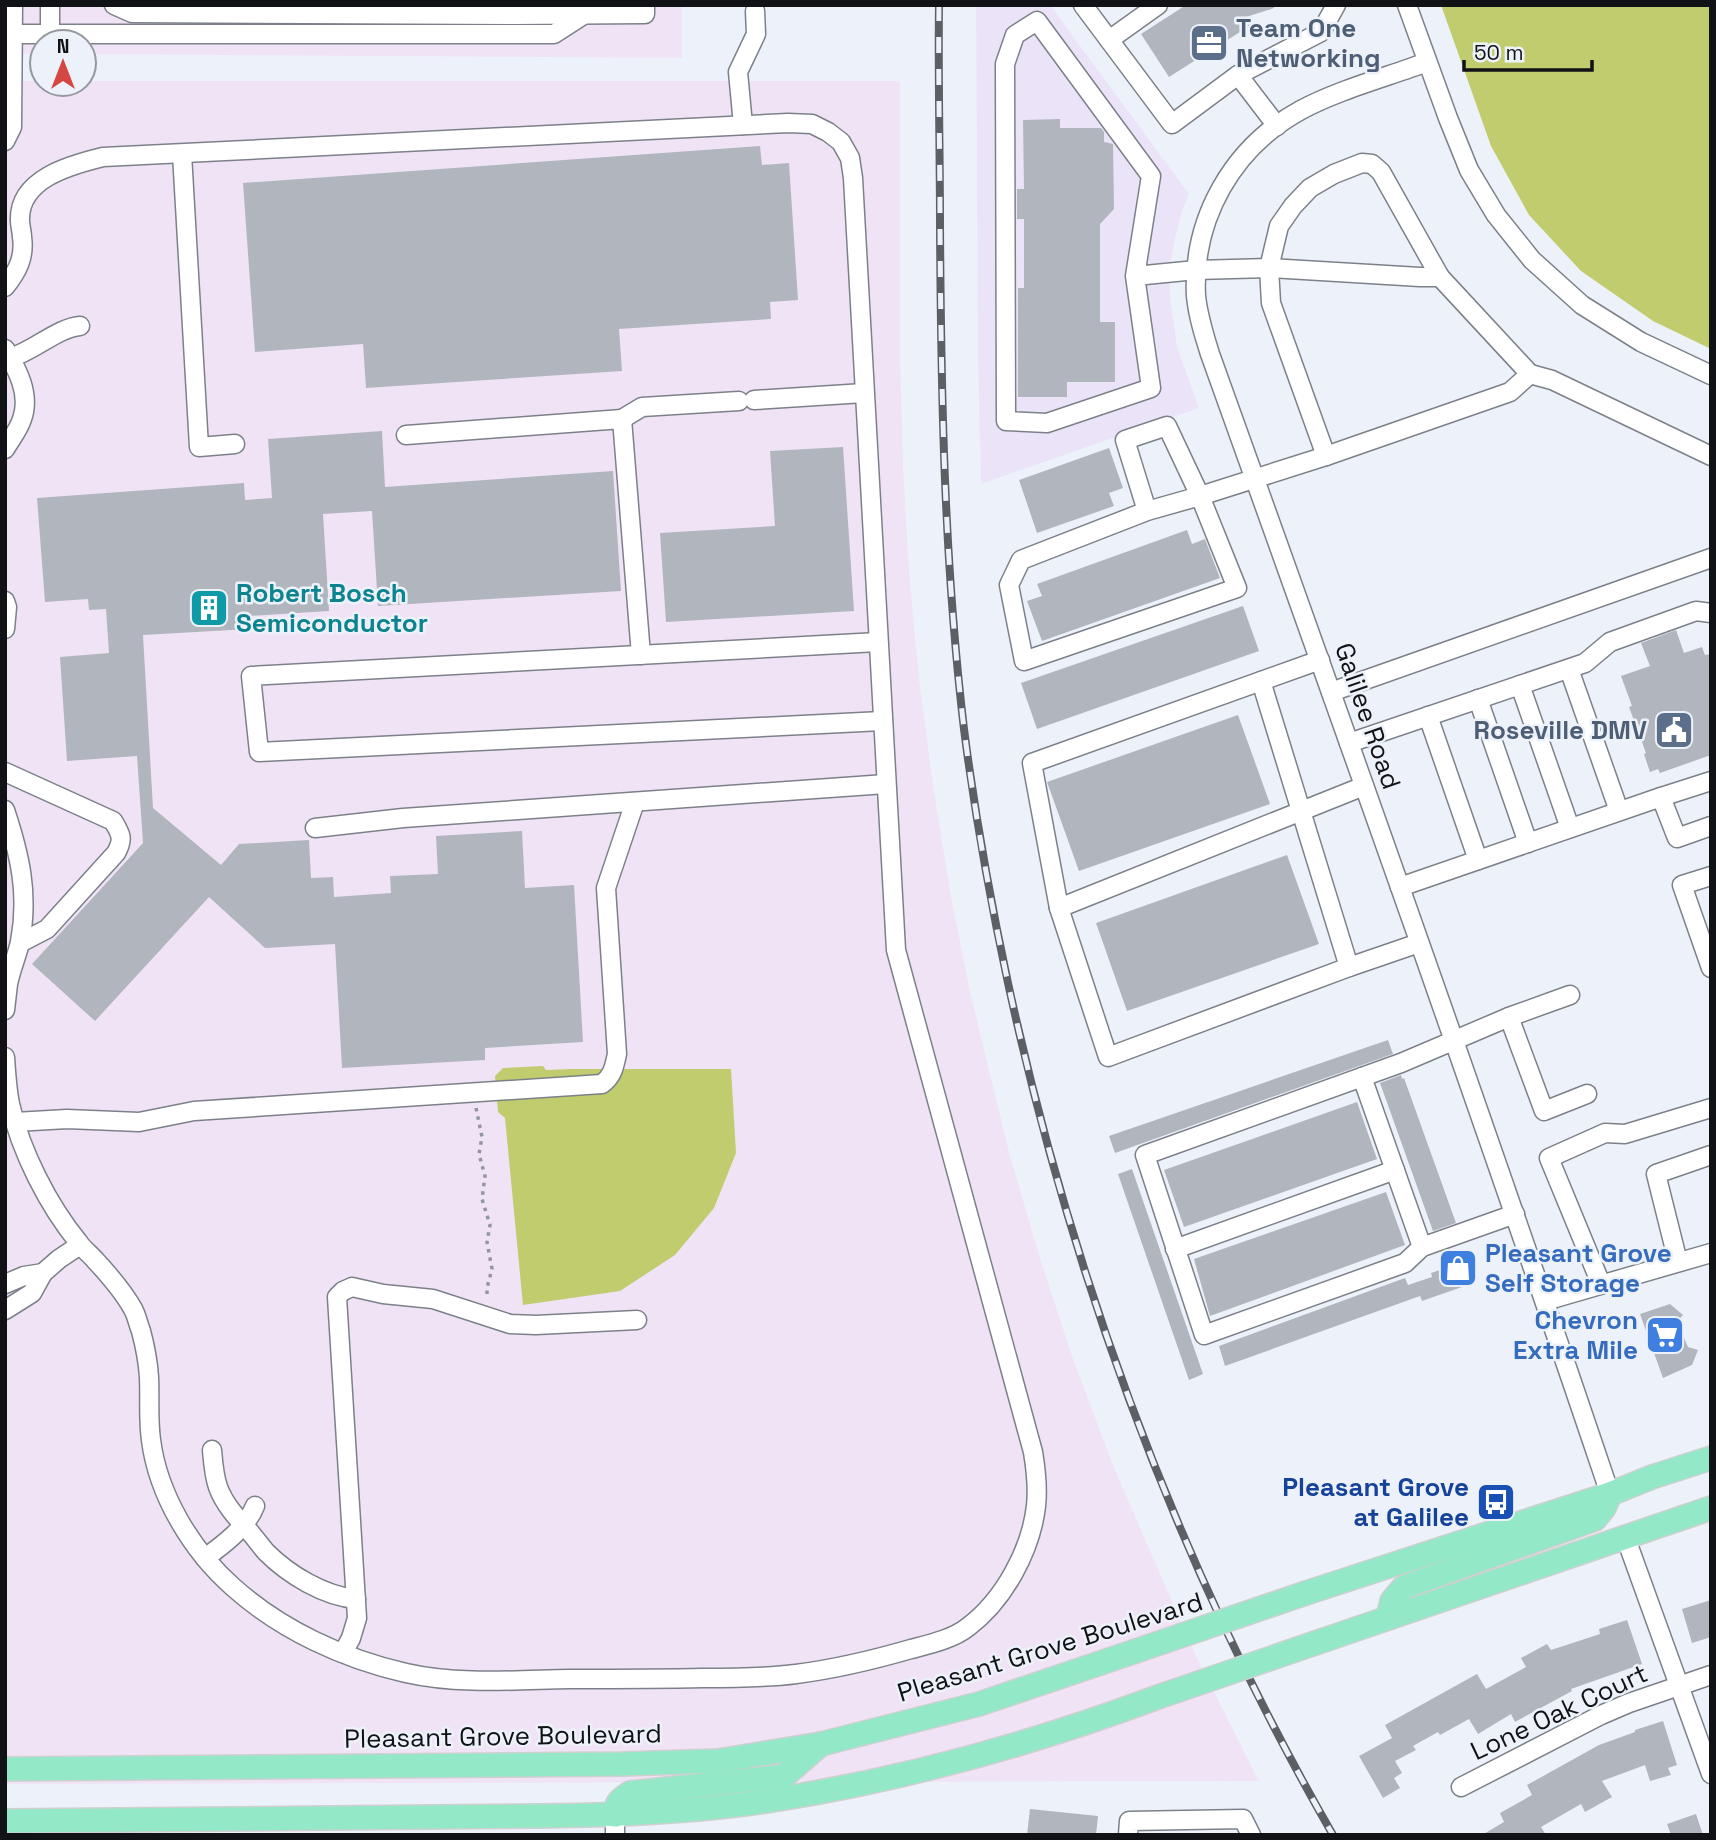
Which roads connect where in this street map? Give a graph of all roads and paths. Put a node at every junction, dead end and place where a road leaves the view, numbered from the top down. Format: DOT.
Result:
graph roads {
  1 [pos="13,5"];
  2 [pos="50,5"];
  3 [pos="114,5"];
  4 [pos="645,5"];
  5 [pos="1083,5"];
  6 [pos="1158,5"];
  7 [pos="1336,5"];
  8 [pos="1407,5"];
  9 [pos="533,10"];
  10 [pos="585,10"];
  11 [pos="755,11"];
  12 [pos="50,28"];
  13 [pos="9,34"];
  14 [pos="28,34"];
  15 [pos="98,34"];
  16 [pos="1109,40"];
  17 [pos="1427,62"];
  18 [pos="1238,75"];
  19 [pos="743,125"];
  20 [pos="1277,126"];
  21 [pos="5,141"];
  22 [pos="182,154"];
  23 [pos="12,221"];
  24 [pos="1269,268"];
  25 [pos="1196,270"];
  26 [pos="1135,276"];
  27 [pos="1440,277"];
  28 [pos="5,287"];
  29 [pos="80,326"];
  30 [pos="8,353"];
  31 [pos="1530,374"];
  32 [pos="1711,375"];
  33 [pos="864,393"];
  34 [pos="622,419"];
  35 [pos="406,435"];
  36 [pos="235,444"];
  37 [pos="5,449"];
  38 [pos="1326,456"];
  39 [pos="1711,456"];
  40 [pos="1254,479"];
  41 [pos="1200,496"];
  42 [pos="1147,511"];
  43 [pos="1711,558"];
  44 [pos="5,601"];
  45 [pos="1711,613"];
  46 [pos="5,629"];
  47 [pos="878,642"];
  48 [pos="641,655"];
  49 [pos="1320,660"];
  50 [pos="1569,669"];
  51 [pos="1261,681"];
  52 [pos="1520,685"];
  53 [pos="1331,692"];
  54 [pos="1478,699"];
  55 [pos="1428,716"];
  56 [pos="882,721"];
  57 [pos="1349,743"];
  58 [pos="5,772"];
  59 [pos="1711,781"];
  60 [pos="886,784"];
  61 [pos="1364,786"];
  62 [pos="1661,797"];
  63 [pos="635,802"];
  64 [pos="5,810"];
  65 [pos="1302,811"];
  66 [pos="1619,811"];
  67 [pos="1711,826"];
  68 [pos="315,828"];
  69 [pos="1570,828"];
  70 [pos="1528,843"];
  71 [pos="1478,860"];
  72 [pos="1711,876"];
  73 [pos="1400,887"];
  74 [pos="1059,908"];
  75 [pos="20,943"];
  76 [pos="1419,943"];
  77 [pos="1349,967"];
  78 [pos="1711,968"];
  79 [pos="1570,995"];
  80 [pos="5,1010"];
  81 [pos="1509,1017"];
  82 [pos="1453,1040"];
  83 [pos="5,1058"];
  84 [pos="1362,1077"];
  85 [pos="476,1093"];
  86 [pos="1587,1094"];
  87 [pos="1711,1108"];
  88 [pos="15,1122"];
  89 [pos="1711,1155"];
  90 [pos="1395,1170"];
  91 [pos="1515,1214"];
  92 [pos="80,1245"];
  93 [pos="1422,1247"];
  94 [pos="1175,1249"];
  95 [pos="1711,1253"];
  96 [pos="1678,1262"];
  97 [pos="43,1273"];
  98 [pos="5,1284"];
  99 [pos="1601,1284"];
  100 [pos="1545,1301"];
  101 [pos="5,1310"];
  102 [pos="488,1318"];
  103 [pos="637,1320"];
  104 [pos="212,1450"];
  105 [pos="1711,1458"];
  106 [pos="1610,1494"];
  107 [pos="255,1506"];
  108 [pos="1711,1508"];
  109 [pos="243,1525"];
  110 [pos="1625,1536"];
  111 [pos="205,1558"];
  112 [pos="356,1599"];
  113 [pos="1388,1618"];
  114 [pos="343,1653"];
  115 [pos="1711,1675"];
  116 [pos="1680,1686"];
  117 [pos="821,1744"];
  118 [pos="8,1768"];
  119 [pos="1711,1774"];
  120 [pos="1461,1787"];
  121 [pos="6,1821"];
  122 [pos="615,1825"];
  123 [pos="226,1827"];
  124 [pos="1128,1835"];
  125 [pos="1251,1835"];
  1 -- 13 [label="street"];
  2 -- 12 [label="street"];
  3 -- 9 [label="street"];
  4 -- 10 [label="street"];
  5 -- 16 [label="street"];
  6 -- 16 [label="street"];
  7 -- 18 [label="street"];
  8 -- 17 [label="street"];
  9 -- 10 [label="street"];
  10 -- 15 [label="street"];
  11 -- 19 [label="street"];
  13 -- 14 [label="street"];
  13 -- 21 [label="street"];
  16 -- 18 [label="street"];
  17 -- 20 [label="street, Galilee Road"];
  17 -- 32 [label="street"];
  18 -- 20 [label="street"];
  19 -- 22 [label="street"];
  19 -- 33 [label="street"];
  20 -- 25 [label="street, Galilee Road"];
  22 -- 23 [label="street"];
  22 -- 36 [label="street"];
  23 -- 28 [label="street"];
  24 -- 25 [label="street"];
  24 -- 27 [label="street"];
  24 -- 27 [label="street"];
  24 -- 38 [label="street"];
  25 -- 26 [label="street"];
  25 -- 40 [label="street, Galilee Road"];
  26 -- 26 [label="street"];
  27 -- 31 [label="street"];
  29 -- 30 [label="street"];
  30 -- 37 [label="street"];
  31 -- 38 [label="street"];
  31 -- 39 [label="street"];
  33 -- 34 [label="street"];
  33 -- 47 [label="street"];
  34 -- 35 [label="street"];
  34 -- 48 [label="street"];
  38 -- 40 [label="street"];
  40 -- 41 [label="street"];
  40 -- 49 [label="street, Galilee Road"];
  41 -- 42 [label="street"];
  41 -- 42 [label="street"];
  41 -- 42 [label="street"];
  43 -- 53 [label="street"];
  44 -- 46 [label="street"];
  45 -- 50 [label="street"];
  47 -- 48 [label="street"];
  47 -- 56 [label="street"];
  48 -- 56 [label="street"];
  49 -- 51 [label="street"];
  49 -- 53 [label="street, Galilee Road"];
  50 -- 52 [label="street"];
  50 -- 66 [label="street"];
  51 -- 65 [label="street"];
  51 -- 74 [label="street"];
  52 -- 54 [label="street"];
  52 -- 69 [label="street"];
  53 -- 57 [label="street, Galilee Road"];
  54 -- 55 [label="street"];
  54 -- 70 [label="street"];
  55 -- 57 [label="street"];
  55 -- 71 [label="street"];
  56 -- 60 [label="street"];
  57 -- 61 [label="street, Galilee Road"];
  58 -- 75 [label="street"];
  59 -- 62 [label="street"];
  60 -- 63 [label="street"];
  60 -- 114 [label="street"];
  61 -- 65 [label="street"];
  61 -- 73 [label="street, Galilee Road"];
  62 -- 66 [label="street"];
  62 -- 67 [label="street"];
  63 -- 68 [label="street"];
  63 -- 85 [label="street"];
  64 -- 75 [label="street"];
  65 -- 74 [label="street"];
  65 -- 77 [label="street"];
  66 -- 69 [label="street"];
  69 -- 70 [label="street"];
  70 -- 71 [label="street"];
  71 -- 73 [label="street"];
  72 -- 78 [label="street"];
  73 -- 76 [label="street, Galilee Road"];
  74 -- 77 [label="street"];
  75 -- 80 [label="street"];
  76 -- 77 [label="street"];
  76 -- 82 [label="street, Galilee Road"];
  79 -- 81 [label="street"];
  81 -- 82 [label="street"];
  81 -- 86 [label="street"];
  82 -- 84 [label="street"];
  82 -- 91 [label="street, Galilee Road"];
  83 -- 88 [label="street"];
  84 -- 90 [label="street"];
  84 -- 94 [label="street"];
  85 -- 88 [label="street"];
  85 -- 102 [label="path"];
  87 -- 99 [label="street"];
  88 -- 92 [label="street"];
  89 -- 96 [label="street"];
  90 -- 93 [label="street"];
  90 -- 94 [label="street"];
  91 -- 93 [label="street"];
  91 -- 100 [label="street, Galilee Road"];
  92 -- 97 [label="street"];
  92 -- 111 [label="street"];
  93 -- 94 [label="street"];
  95 -- 96 [label="street"];
  96 -- 99 [label="street"];
  97 -- 98 [label="street"];
  97 -- 101 [label="street"];
  99 -- 100 [label="street"];
  100 -- 106 [label="street, Galilee Road"];
  102 -- 103 [label="street"];
  102 -- 112 [label="street"];
  104 -- 109 [label="street"];
  105 -- 106 [label="main road, Pleasant Grove Boulevard"];
  106 -- 113 [label="main road"];
  106 -- 117 [label="main road, Pleasant Grove Boulevard, bridge"];
  107 -- 109 [label="street"];
  108 -- 110 [label="main road"];
  109 -- 111 [label="street"];
  109 -- 112 [label="street"];
  110 -- 113 [label="main road"];
  110 -- 116 [label="street"];
  111 -- 114 [label="street"];
  112 -- 114 [label="street"];
  113 -- 122 [label="main road, bridge"];
  115 -- 116 [label="street, Lone Oak Court"];
  116 -- 119 [label="street"];
  116 -- 120 [label="street, Lone Oak Court"];
  117 -- 118 [label="main road, Pleasant Grove Boulevard"];
  117 -- 122 [label="main road"];
  121 -- 123 [label="main road"];
  122 -- 123 [label="main road"];
  124 -- 125 [label="street"];
}
